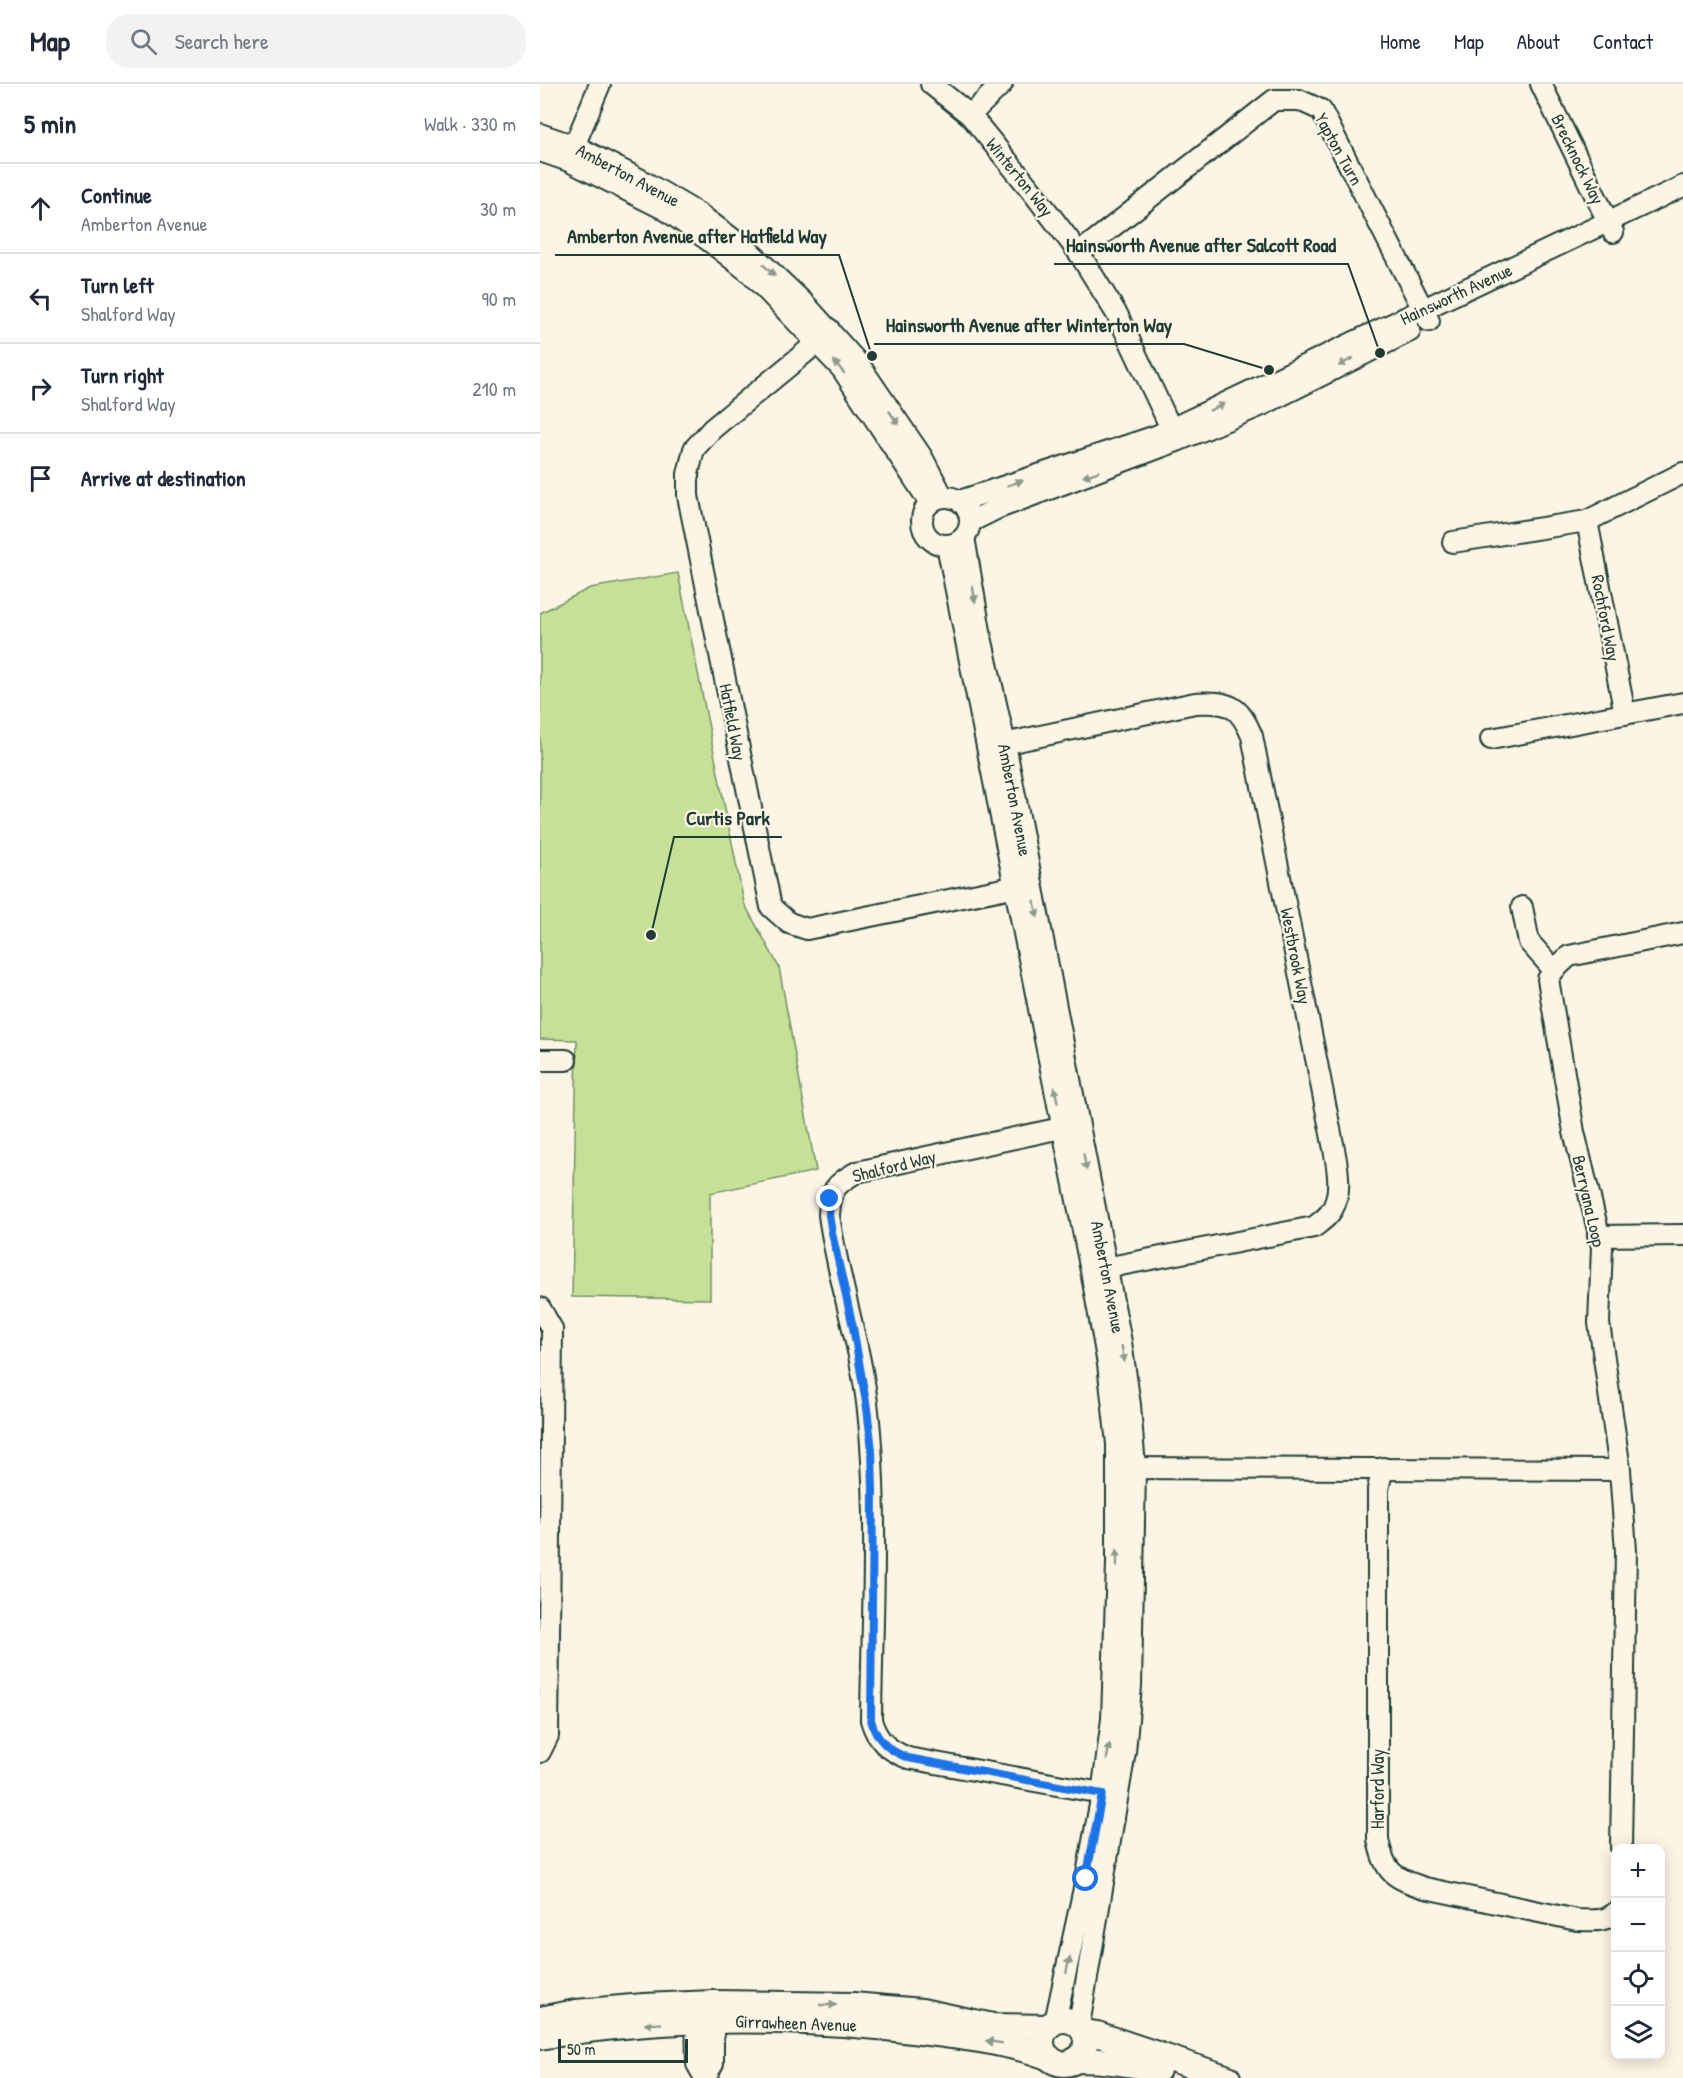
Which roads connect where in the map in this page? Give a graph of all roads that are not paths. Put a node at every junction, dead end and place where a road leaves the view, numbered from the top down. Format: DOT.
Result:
graph roads {
  1 [pos="600,84"];
  2 [pos="931,84"];
  3 [pos="1002,84"];
  4 [pos="1541,84"];
  5 [pos="970,116"];
  6 [pos="540,134"];
  7 [pos="540,151"];
  8 [pos="572,153"];
  9 [pos="1683,186"];
  10 [pos="1683,201"];
  11 [pos="1611,228"];
  12 [pos="1079,253"];
  13 [pos="1426,315"];
  14 [pos="823,335"];
  15 [pos="1175,435"];
  16 [pos="1683,473"];
  17 [pos="944,500"];
  18 [pos="1587,521"];
  19 [pos="960,534"];
  20 [pos="1453,542"];
  21 [pos="1683,703"];
  22 [pos="1625,714"];
  23 [pos="1491,739"];
  24 [pos="996,745"];
  25 [pos="1023,884"];
  26 [pos="1522,907"];
  27 [pos="1683,933"];
  28 [pos="1554,970"];
  29 [pos="540,1060"];
  30 [pos="566,1060"];
  31 [pos="1070,1126"];
  32 [pos="1598,1236"];
  33 [pos="1683,1236"];
  34 [pos="1099,1269"];
  35 [pos="540,1308"];
  36 [pos="1126,1468"];
  37 [pos="1383,1468"];
  38 [pos="1620,1470"];
  39 [pos="540,1752"];
  40 [pos="1110,1796"];
  41 [pos="1621,1844"];
  42 [pos="1611,1917"];
  43 [pos="705,2013"];
  44 [pos="540,2019"];
  45 [pos="1051,2024"];
  46 [pos="1081,2029"];
  47 [pos="540,2037"];
  48 [pos="1050,2058"];
  49 [pos="1076,2060"];
  50 [pos="705,2078"];
  51 [pos="1183,2078"];
  52 [pos="1228,2078"];
  1 -- 8 [label="street"];
  2 -- 5 [label="street, Winterton Way"];
  3 -- 5 [label="street"];
  4 -- 11 [label="street, Brecknock Way"];
  5 -- 12 [label="street, Winterton Way"];
  6 -- 8 [label="street, Amberton Avenue"];
  7 -- 8 [label="street, Amberton Avenue"];
  8 -- 14 [label="street, Amberton Avenue"];
  9 -- 11 [label="street, Hainsworth Avenue"];
  10 -- 11 [label="street, Hainsworth Avenue"];
  11 -- 13 [label="street, Hainsworth Avenue"];
  12 -- 13 [label="street, Yapton Turn"];
  12 -- 15 [label="street, Winterton Way"];
  13 -- 15 [label="street, Hainsworth Avenue"];
  14 -- 17 [label="street, Amberton Avenue"];
  14 -- 25 [label="street, Hatfield Way"];
  17 -- 15 [label="street, Hainsworth Avenue, one-way"];
  15 -- 19 [label="street, Hainsworth Avenue, one-way"];
  16 -- 18 [label="street"];
  17 -- 19 [label="street"];
  17 -- 19 [label="street"];
  18 -- 20 [label="street"];
  18 -- 22 [label="street, Rochford Way"];
  19 -- 24 [label="street, Amberton Avenue"];
  21 -- 22 [label="street"];
  22 -- 23 [label="street"];
  24 -- 25 [label="street, Amberton Avenue"];
  24 -- 34 [label="street, Westbrook Way"];
  25 -- 31 [label="street, Amberton Avenue"];
  26 -- 28 [label="street"];
  27 -- 28 [label="street"];
  28 -- 32 [label="street, Berryana Loop"];
  29 -- 30 [label="street"];
  31 -- 34 [label="street, Amberton Avenue"];
  31 -- 40 [label="street, Shalford Way"];
  32 -- 33 [label="street"];
  32 -- 38 [label="street, Berryana Loop"];
  34 -- 36 [label="street, Amberton Avenue"];
  35 -- 39 [label="street"];
  36 -- 37 [label="street"];
  36 -- 40 [label="street, Amberton Avenue"];
  37 -- 38 [label="street"];
  37 -- 42 [label="street, Harford Way"];
  38 -- 41 [label="street"];
  45 -- 40 [label="street, Amberton Avenue, one-way"];
  40 -- 46 [label="street, Amberton Avenue"];
  43 -- 44 [label="main road, Girrawheen Avenue"];
  43 -- 45 [label="main road, Girrawheen Avenue, one-way"];
  43 -- 47 [label="main road, Girrawheen Avenue, one-way"];
  48 -- 43 [label="main road, Girrawheen Avenue, one-way"];
  43 -- 50 [label="street"];
  45 -- 46 [label="main road"];
  45 -- 48 [label="main road"];
  46 -- 49 [label="main road"];
  46 -- 52 [label="main road"];
  48 -- 49 [label="main road"];
  49 -- 51 [label="main road"];
}
